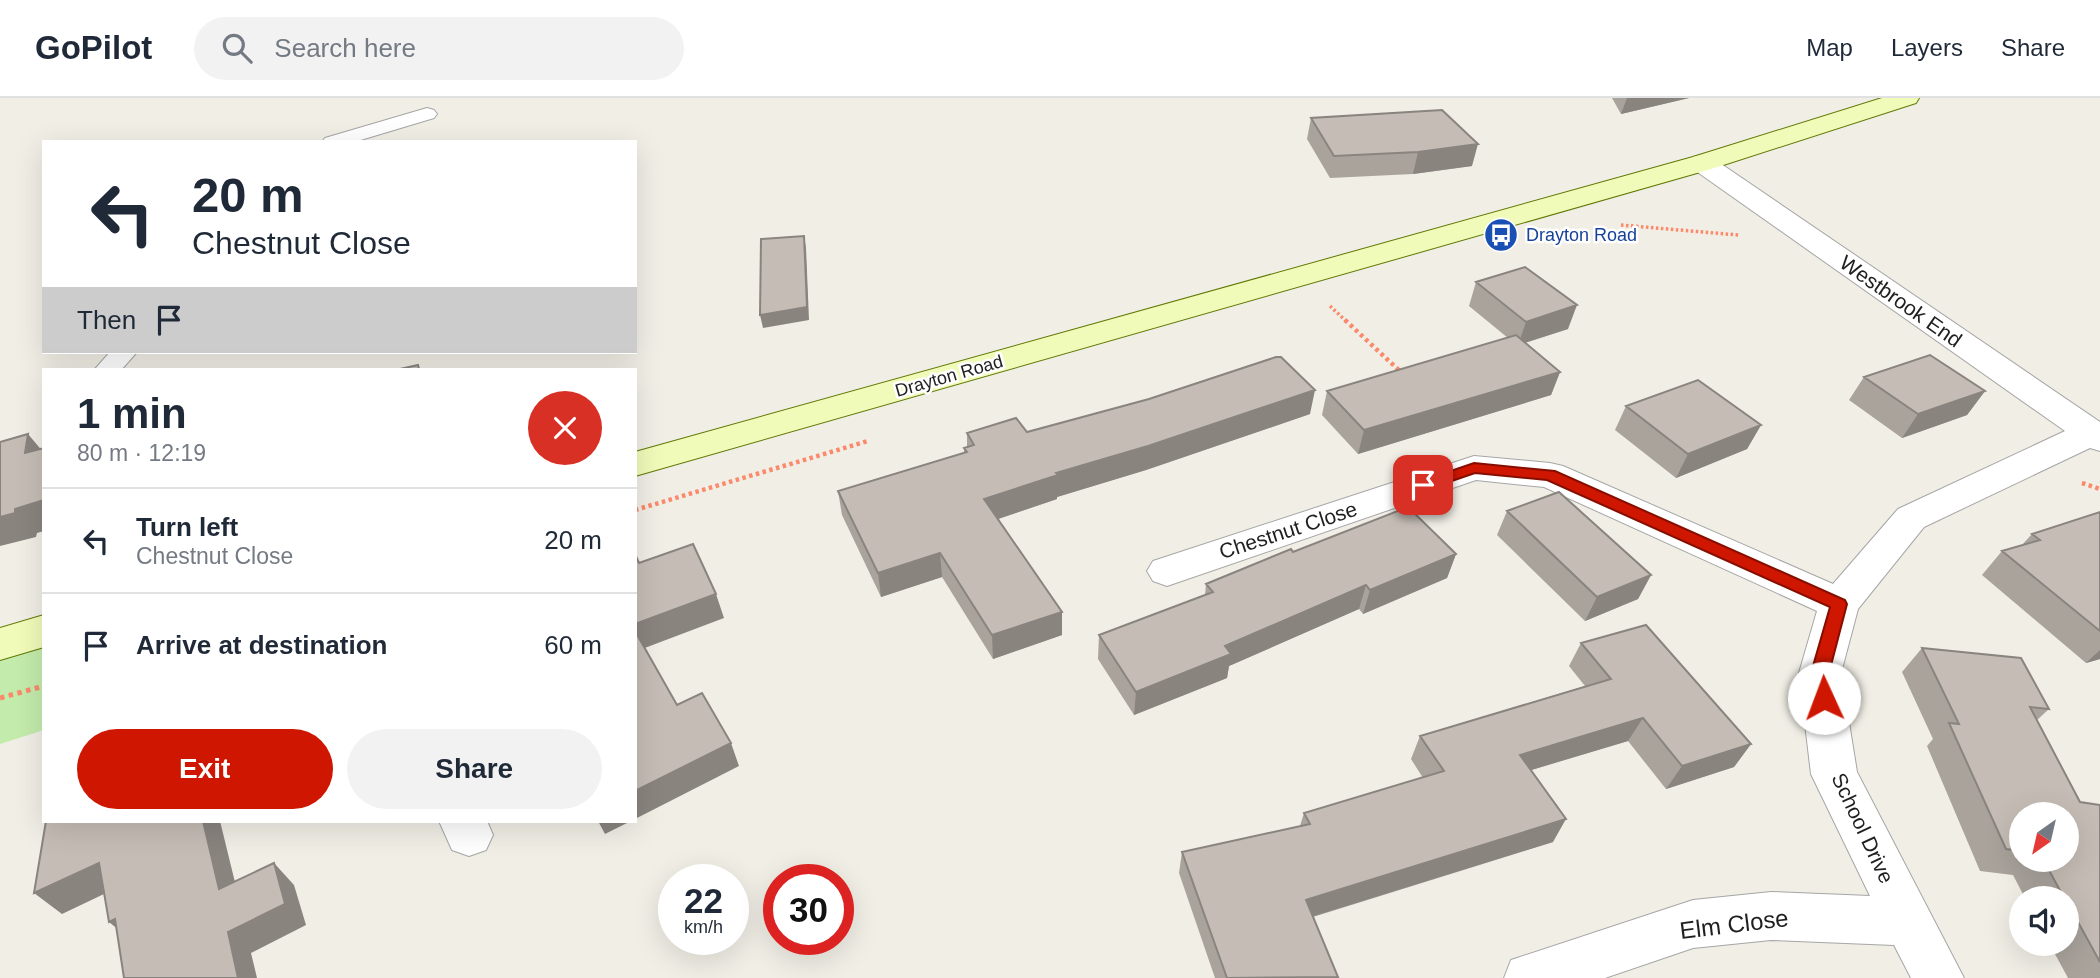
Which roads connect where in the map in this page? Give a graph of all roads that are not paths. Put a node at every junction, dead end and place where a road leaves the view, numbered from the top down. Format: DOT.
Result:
graph roads {
  1 [pos="1896,99"];
  2 [pos="427,114"];
  3 [pos="339,140"];
  4 [pos="1702,163"];
  5 [pos="122,354"];
  6 [pos="109,368"];
  7 [pos="2096,436"];
  8 [pos="637,463"];
  9 [pos="1167,571"];
  10 [pos="1839,604"];
  11 [pos="42,632"];
  12 [pos="0,644"];
  13 [pos="1907,921"];
  14 [pos="1530,978"];
  15 [pos="1938,978"];
  1 -- 4 [label="street, Drayton Road"];
  2 -- 3 [label="lane"];
  4 -- 7 [label="street, Westbrook End"];
  4 -- 8 [label="street, Drayton Road"];
  5 -- 6 [label="lane"];
  7 -- 10 [label="street, School Drive"];
  9 -- 10 [label="street, Chestnut Close"];
  10 -- 13 [label="street, School Drive"];
  11 -- 12 [label="street"];
  13 -- 14 [label="street, Elm Close"];
  13 -- 15 [label="street, School Drive"];
}
